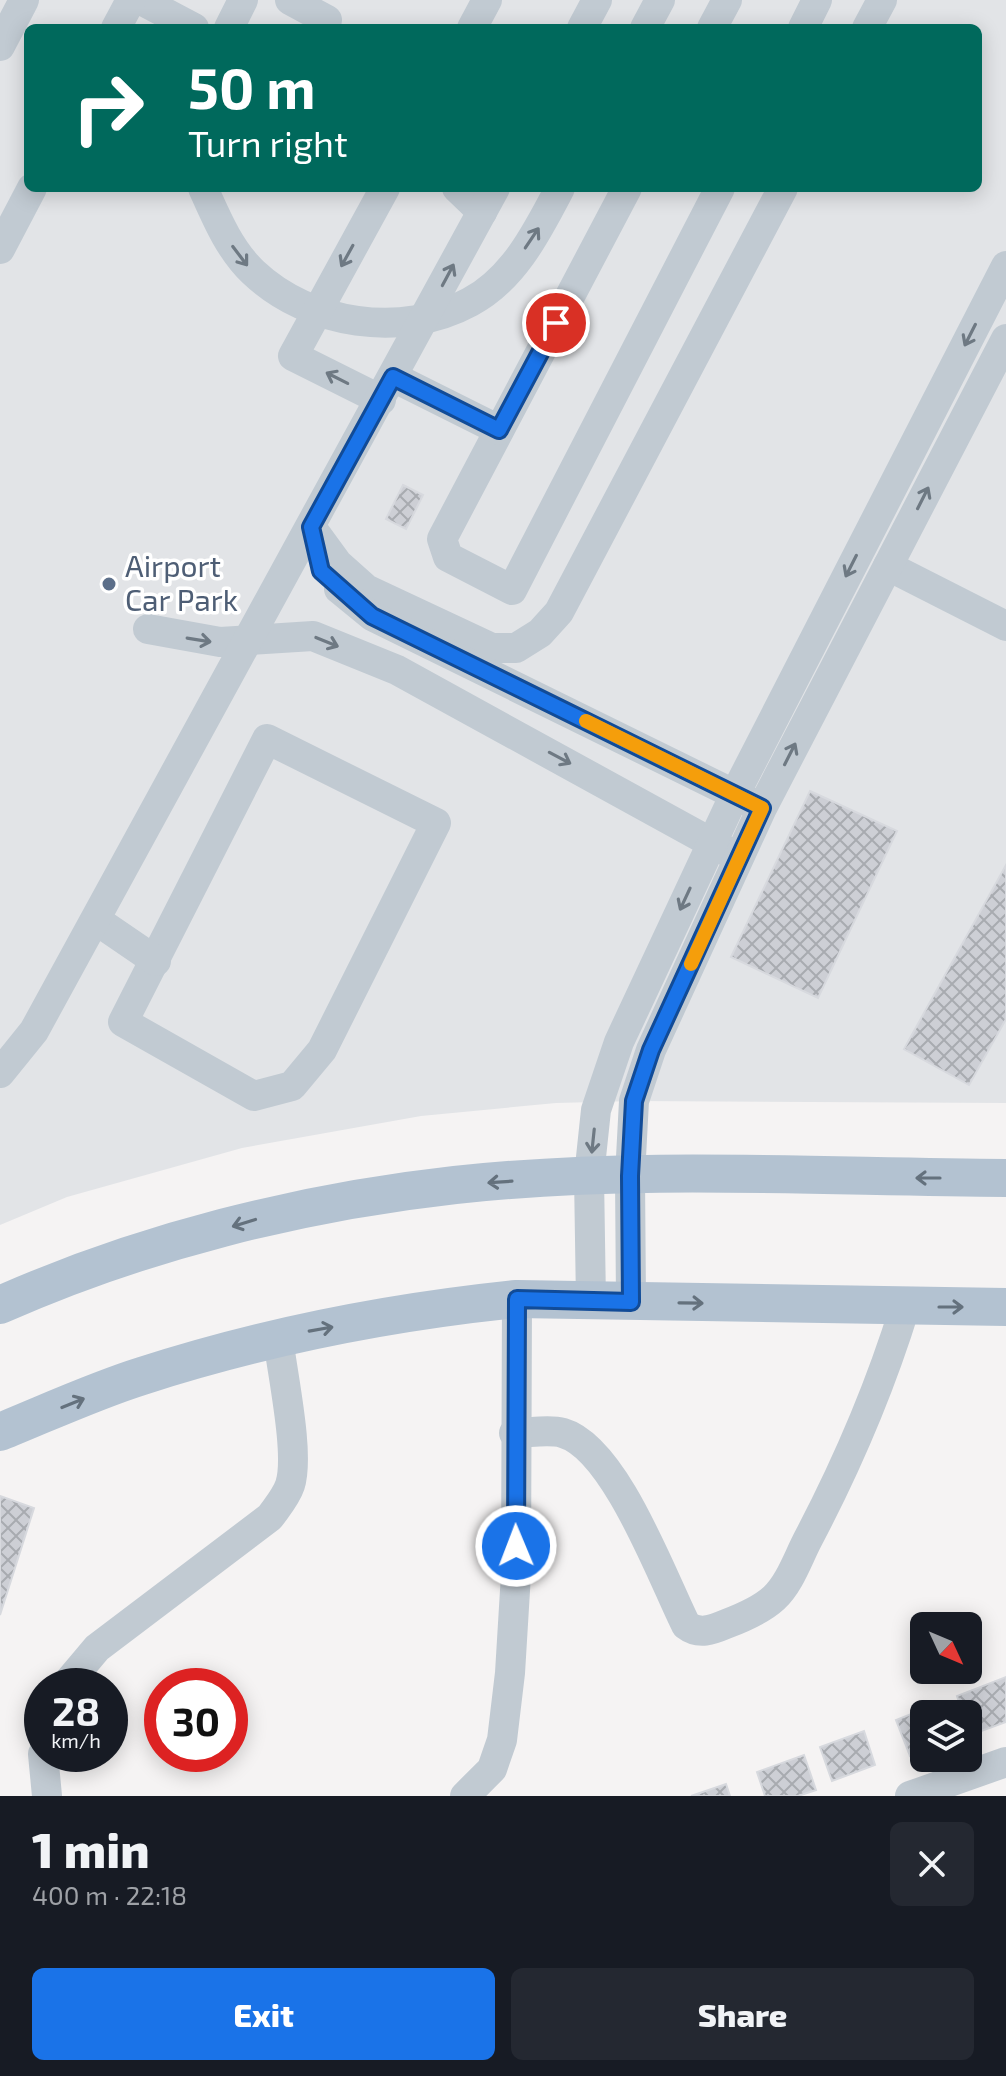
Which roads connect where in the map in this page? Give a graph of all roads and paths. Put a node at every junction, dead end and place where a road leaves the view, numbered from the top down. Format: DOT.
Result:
graph roads {
  1 [pos="24,0"];
  2 [pos="131,0"];
  3 [pos="141,0"];
  4 [pos="243,0"];
  5 [pos="290,0"];
  6 [pos="487,0"];
  7 [pos="597,0"];
  8 [pos="660,0"];
  9 [pos="727,0"];
  10 [pos="817,0"];
  11 [pos="882,0"];
  12 [pos="329,16"];
  13 [pos="118,24"];
  14 [pos="186,24"];
  15 [pos="231,24"];
  16 [pos="474,24"];
  17 [pos="584,24"];
  18 [pos="647,24"];
  19 [pos="714,24"];
  20 [pos="805,24"];
  21 [pos="869,24"];
  22 [pos="0,46"];
  23 [pos="30,192"];
  24 [pos="205,192"];
  25 [pos="383,192"];
  26 [pos="467,192"];
  27 [pos="558,192"];
  28 [pos="625,192"];
  29 [pos="718,192"];
  30 [pos="781,192"];
  31 [pos="488,200"];
  32 [pos="0,249"];
  33 [pos="1006,266"];
  34 [pos="1006,339"];
  35 [pos="387,388"];
  36 [pos="499,430"];
  37 [pos="311,527"];
  38 [pos="888,566"];
  39 [pos="1006,626"];
  40 [pos="148,629"];
  41 [pos="251,639"];
  42 [pos="735,794"];
  43 [pos="762,808"];
  44 [pos="712,843"];
  45 [pos="739,857"];
  46 [pos="96,920"];
  47 [pos="156,961"];
  48 [pos="34,1031"];
  49 [pos="0,1035"];
  50 [pos="0,1073"];
  51 [pos="589,1176"];
  52 [pos="630,1176"];
  53 [pos="1006,1178"];
  54 [pos="517,1299"];
  55 [pos="591,1302"];
  56 [pos="631,1302"];
  57 [pos="0,1305"];
  58 [pos="905,1307"];
  59 [pos="1006,1307"];
  60 [pos="278,1337"];
  61 [pos="0,1432"];
  62 [pos="514,1433"];
  63 [pos="80,1668"];
  64 [pos="1006,1762"];
  65 [pos="45,1772"];
  66 [pos="47,1796"];
  67 [pos="465,1796"];
  68 [pos="910,1796"];
  1 -- 22 [label="street"];
  2 -- 13 [label="street"];
  3 -- 14 [label="street"];
  4 -- 15 [label="street"];
  5 -- 12 [label="street"];
  6 -- 16 [label="street"];
  7 -- 17 [label="street"];
  8 -- 18 [label="street"];
  9 -- 19 [label="street"];
  10 -- 20 [label="street"];
  11 -- 21 [label="street"];
  23 -- 32 [label="street"];
  24 -- 27 [label="street, one-way"];
  25 -- 35 [label="street"];
  26 -- 31 [label="street"];
  28 -- 36 [label="street"];
  29 -- 36 [label="street"];
  30 -- 37 [label="street"];
  35 -- 31 [label="street, one-way"];
  33 -- 42 [label="street, one-way"];
  38 -- 34 [label="street, one-way"];
  35 -- 36 [label="street"];
  35 -- 37 [label="street"];
  37 -- 41 [label="street"];
  37 -- 42 [label="street"];
  38 -- 39 [label="street"];
  43 -- 38 [label="street, one-way"];
  40 -- 41 [label="street, one-way"];
  41 -- 44 [label="street, one-way"];
  41 -- 46 [label="street"];
  42 -- 43 [label="street"];
  42 -- 44 [label="street"];
  43 -- 45 [label="street"];
  44 -- 45 [label="street"];
  44 -- 51 [label="street, one-way"];
  45 -- 52 [label="street"];
  46 -- 47 [label="street"];
  46 -- 48 [label="street"];
  47 -- 47 [label="street"];
  48 -- 49 [label="street"];
  48 -- 50 [label="street"];
  51 -- 52 [label="main road"];
  51 -- 55 [label="street"];
  51 -- 57 [label="main road, one-way"];
  53 -- 52 [label="main road, one-way"];
  52 -- 56 [label="street"];
  54 -- 55 [label="main road"];
  60 -- 54 [label="main road, one-way"];
  54 -- 62 [label="street"];
  55 -- 56 [label="main road"];
  56 -- 58 [label="main road, one-way"];
  58 -- 59 [label="main road, one-way"];
  58 -- 62 [label="street"];
  61 -- 60 [label="main road, one-way"];
  60 -- 63 [label="street"];
  62 -- 67 [label="street"];
  64 -- 68 [label="street"];
  65 -- 66 [label="street"];
}
